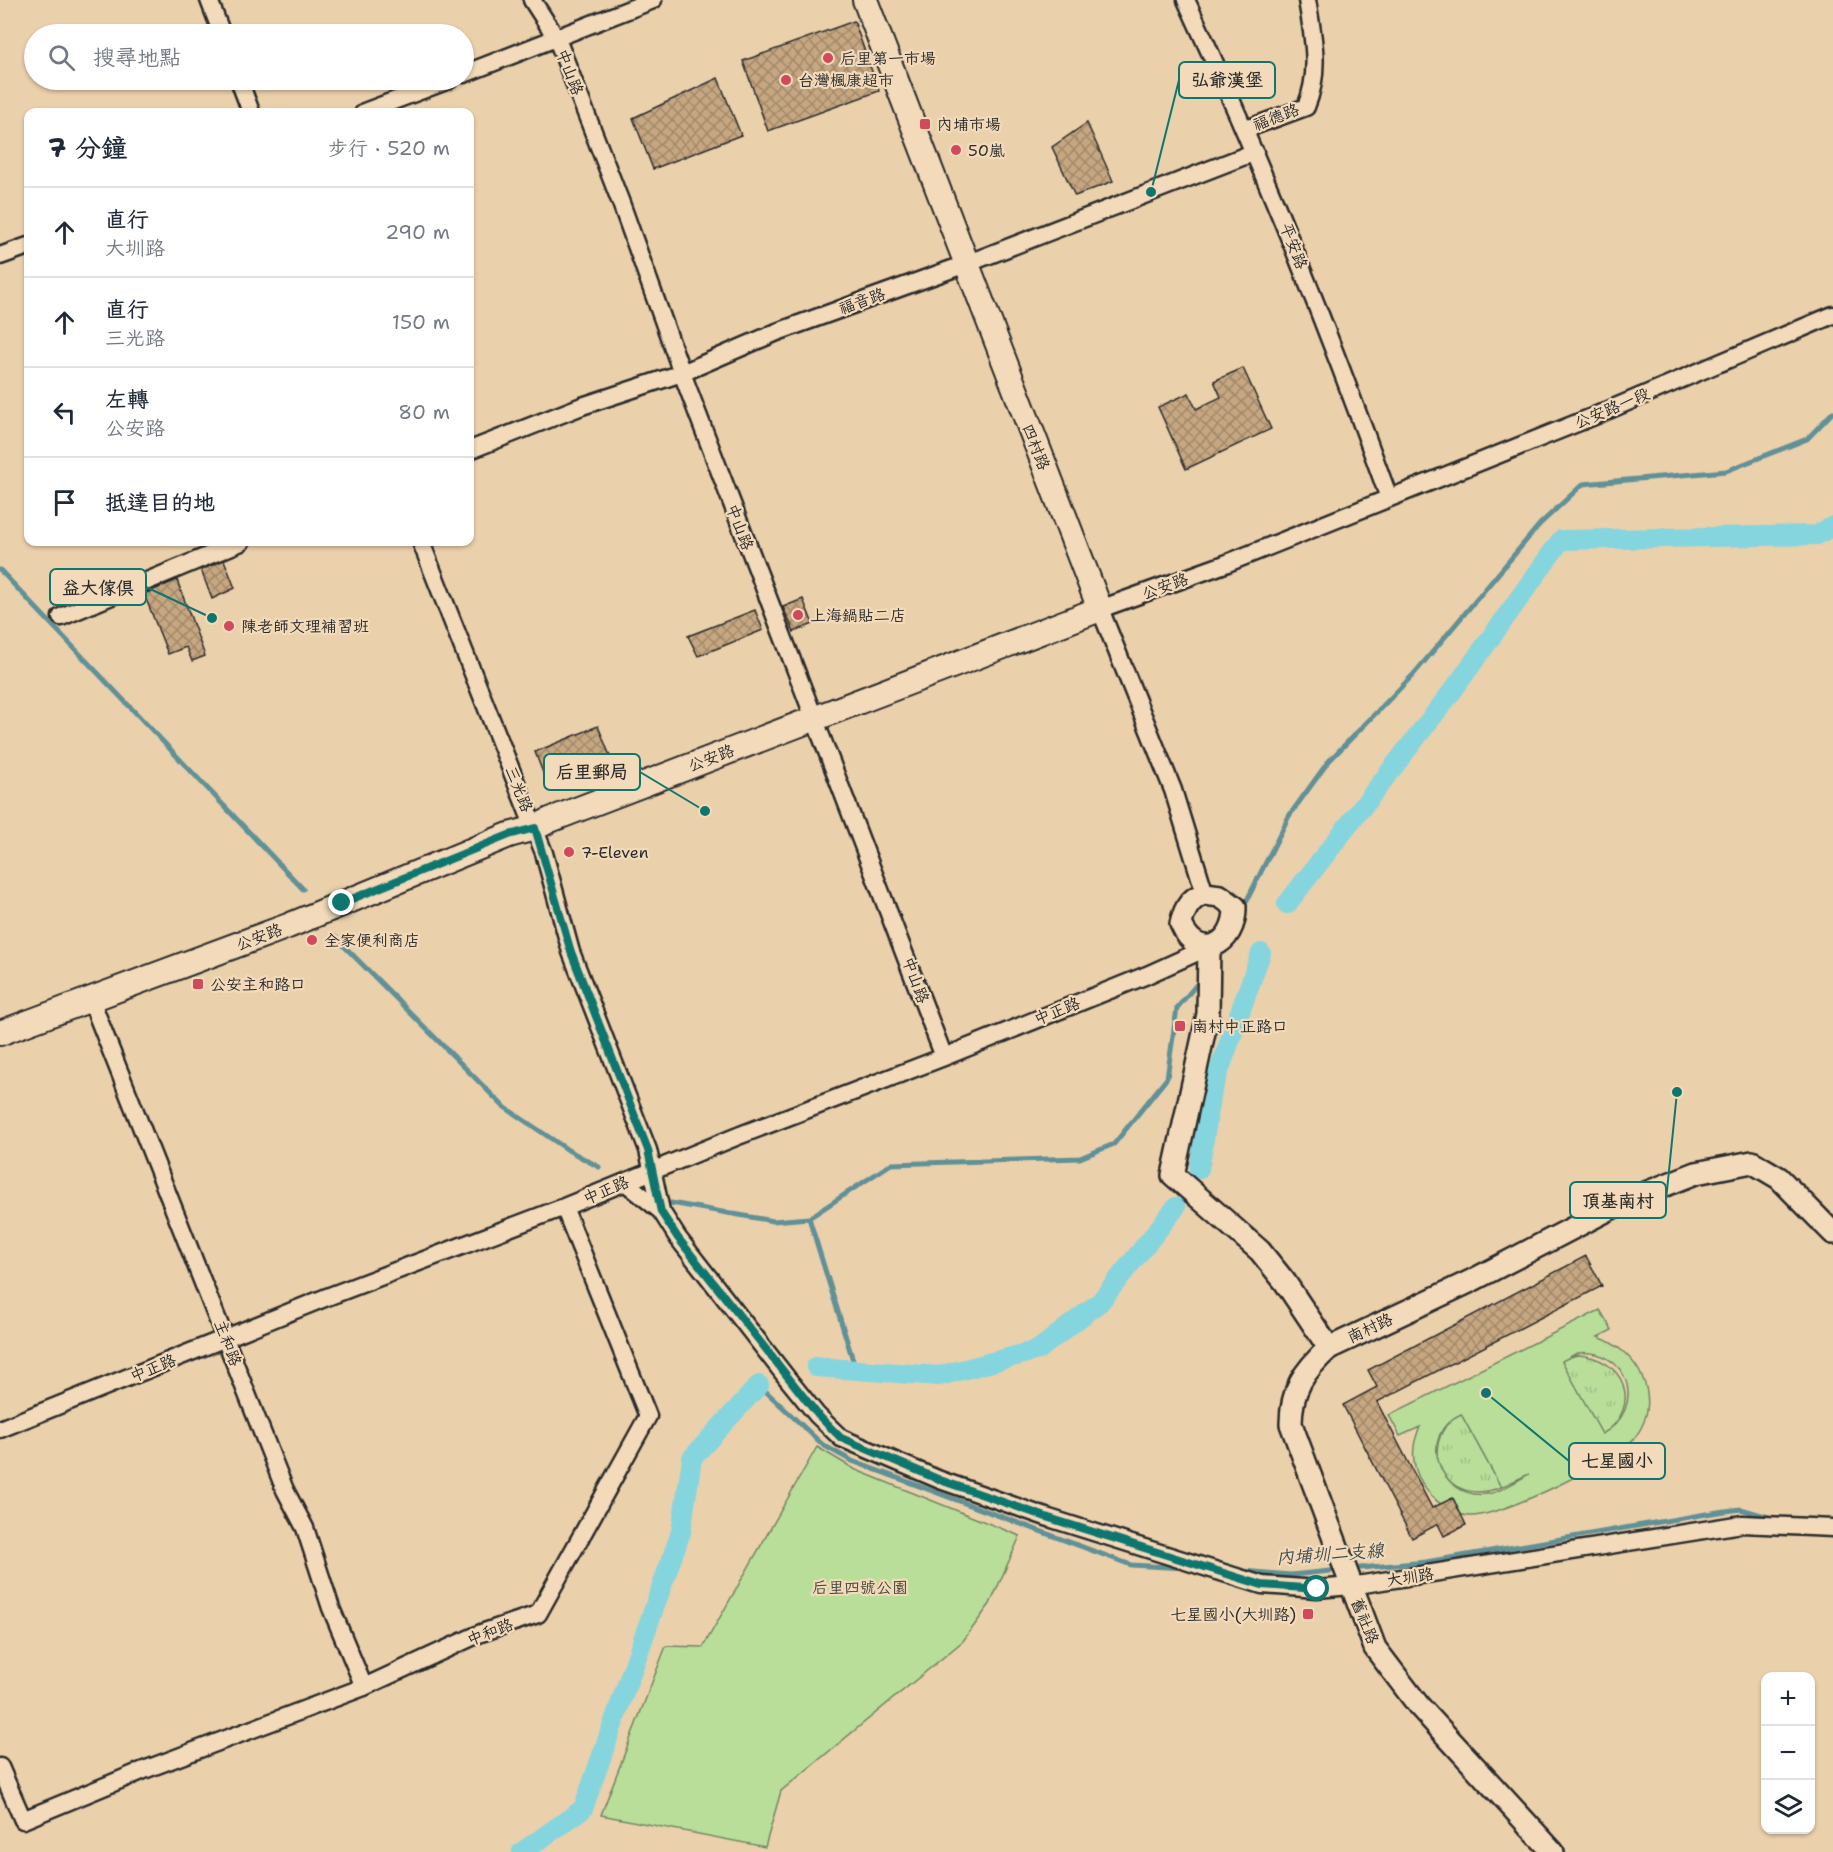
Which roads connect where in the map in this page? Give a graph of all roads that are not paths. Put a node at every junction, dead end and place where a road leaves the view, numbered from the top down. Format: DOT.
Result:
graph roads {
  1 [pos="209,0"];
  2 [pos="532,0"];
  3 [pos="653,0"];
  4 [pos="865,0"];
  5 [pos="1186,0"];
  6 [pos="1307,0"];
  7 [pos="218,24"];
  8 [pos="557,39"];
  9 [pos="474,70"];
  10 [pos="243,90"];
  11 [pos="422,90"];
  12 [pos="250,108"];
  13 [pos="375,108"];
  14 [pos="1246,129"];
  15 [pos="1255,152"];
  16 [pos="24,247"];
  17 [pos="0,256"];
  18 [pos="966,264"];
  19 [pos="1833,315"];
  20 [pos="682,373"];
  21 [pos="474,448"];
  22 [pos="1389,498"];
  23 [pos="232,546"];
  24 [pos="423,546"];
  25 [pos="1101,609"];
  26 [pos="62,617"];
  27 [pos="814,718"];
  28 [pos="535,828"];
  29 [pos="1205,894"];
  30 [pos="1209,947"];
  31 [pos="91,1000"];
  32 [pos="0,1033"];
  33 [pos="944,1056"];
  34 [pos="654,1170"];
  35 [pos="625,1182"];
  36 [pos="564,1207"];
  37 [pos="661,1212"];
  38 [pos="1833,1233"];
  39 [pos="226,1338"];
  40 [pos="1329,1348"];
  41 [pos="0,1429"];
  42 [pos="1833,1528"];
  43 [pos="1351,1586"];
  44 [pos="364,1687"];
  45 [pos="0,1767"];
  46 [pos="1553,1852"];
  1 -- 7 [label="street"];
  2 -- 8 [label="street, 中山路"];
  3 -- 8 [label="street"];
  4 -- 18 [label="main road, 四村路"];
  5 -- 14 [label="street, 平安路"];
  6 -- 14 [label="street, 福德路"];
  8 -- 9 [label="street"];
  8 -- 20 [label="street, 中山路"];
  10 -- 12 [label="street"];
  11 -- 13 [label="street"];
  14 -- 15 [label="street, 平安路"];
  15 -- 18 [label="street, 福音路"];
  15 -- 22 [label="street, 平安路"];
  16 -- 17 [label="street"];
  18 -- 20 [label="street, 福音路"];
  18 -- 25 [label="main road, 四村路"];
  19 -- 22 [label="street, 公安路一段"];
  20 -- 21 [label="street, 福音路"];
  20 -- 27 [label="street, 中山路"];
  22 -- 25 [label="street, 公安路"];
  23 -- 26 [label="street"];
  24 -- 28 [label="street, 三光路"];
  25 -- 27 [label="main road, 公安路"];
  25 -- 29 [label="street, 四村路"];
  27 -- 28 [label="main road, 公安路"];
  27 -- 33 [label="street, 中山路"];
  28 -- 31 [label="main road, 公安路"];
  28 -- 34 [label="street, 三光路"];
  29 -- 30 [label="street"];
  29 -- 30 [label="street"];
  30 -- 33 [label="street, 中正路"];
  30 -- 40 [label="street, 南村路"];
  31 -- 32 [label="main road, 公安路"];
  31 -- 39 [label="street, 主和路"];
  33 -- 34 [label="street, 中正路"];
  34 -- 35 [label="street, 中正路"];
  34 -- 37 [label="street, 三光路"];
  35 -- 36 [label="street, 中正路"];
  35 -- 37 [label="street, 大圳路"];
  36 -- 39 [label="street, 中正路"];
  36 -- 44 [label="street, 中和路"];
  37 -- 43 [label="street, 大圳路"];
  38 -- 40 [label="street, 南村路"];
  39 -- 41 [label="street, 中正路"];
  39 -- 44 [label="street, 主和路"];
  40 -- 43 [label="street, 舊社路"];
  42 -- 43 [label="street, 大圳路"];
  43 -- 46 [label="street, 舊社路"];
  44 -- 45 [label="street, 中和路"];
}
